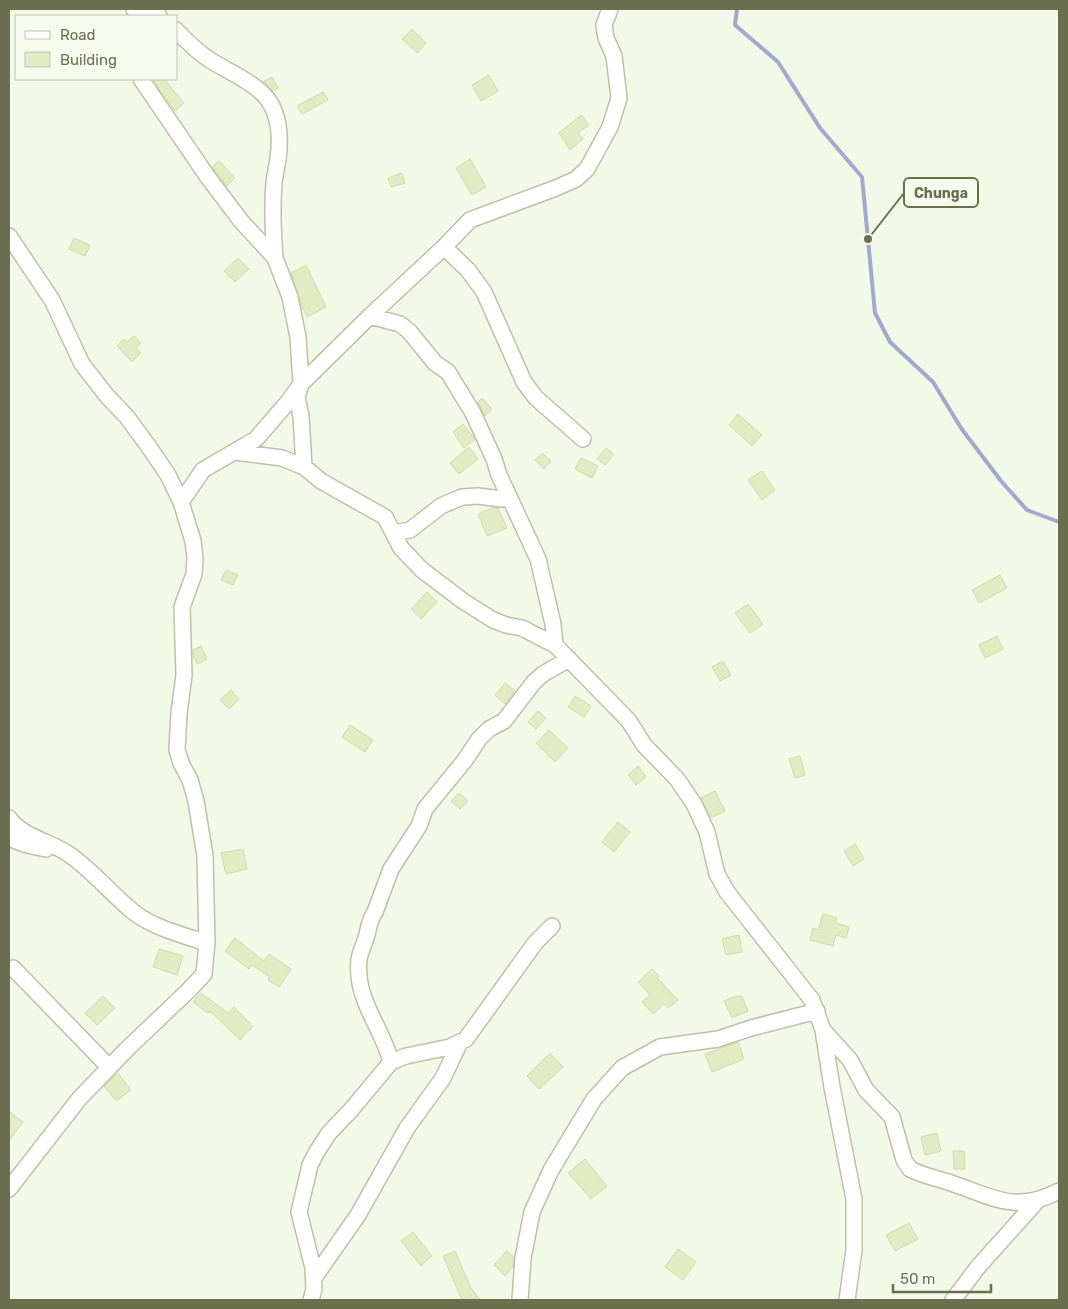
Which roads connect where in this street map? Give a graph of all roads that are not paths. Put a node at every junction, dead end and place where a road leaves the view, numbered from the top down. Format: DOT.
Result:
graph roads {
  1 [pos="134,9"];
  2 [pos="610,9"];
  3 [pos="155,15"];
  4 [pos="178,32"];
  5 [pos="141,80"];
  6 [pos="9,236"];
  7 [pos="444,247"];
  8 [pos="275,258"];
  9 [pos="370,316"];
  10 [pos="301,384"];
  11 [pos="583,439"];
  12 [pos="234,452"];
  13 [pos="304,468"];
  14 [pos="510,497"];
  15 [pos="181,502"];
  16 [pos="393,533"];
  17 [pos="555,645"];
  18 [pos="569,659"];
  19 [pos="9,818"];
  20 [pos="9,838"];
  21 [pos="69,854"];
  22 [pos="552,926"];
  23 [pos="207,943"];
  24 [pos="13,968"];
  25 [pos="817,1011"];
  26 [pos="824,1030"];
  27 [pos="460,1042"];
  28 [pos="390,1062"];
  29 [pos="110,1067"];
  30 [pos="9,1188"];
  31 [pos="1059,1191"];
  32 [pos="1038,1200"];
  33 [pos="314,1278"];
  34 [pos="310,1300"];
  35 [pos="520,1300"];
  36 [pos="847,1300"];
  37 [pos="953,1300"];
  1 -- 3 [label="street"];
  2 -- 7 [label="street"];
  4 -- 8 [label="street"];
  5 -- 8 [label="street"];
  6 -- 15 [label="street"];
  7 -- 9 [label="street"];
  7 -- 11 [label="street"];
  8 -- 10 [label="street"];
  9 -- 10 [label="street"];
  9 -- 14 [label="street"];
  10 -- 12 [label="street"];
  10 -- 13 [label="street"];
  12 -- 13 [label="street"];
  12 -- 15 [label="street"];
  13 -- 16 [label="street"];
  14 -- 16 [label="street"];
  14 -- 17 [label="street"];
  15 -- 23 [label="street"];
  16 -- 17 [label="street"];
  17 -- 18 [label="street"];
  18 -- 25 [label="street"];
  18 -- 28 [label="street"];
  19 -- 21 [label="street"];
  20 -- 21 [label="street"];
  21 -- 23 [label="street"];
  22 -- 27 [label="street"];
  23 -- 29 [label="street"];
  24 -- 29 [label="street"];
  25 -- 26 [label="street"];
  25 -- 35 [label="street"];
  26 -- 32 [label="street"];
  26 -- 36 [label="street"];
  27 -- 28 [label="street"];
  27 -- 33 [label="street"];
  28 -- 33 [label="street"];
  29 -- 30 [label="street"];
  31 -- 32 [label="street"];
  32 -- 37 [label="street"];
  33 -- 34 [label="street"];
}
